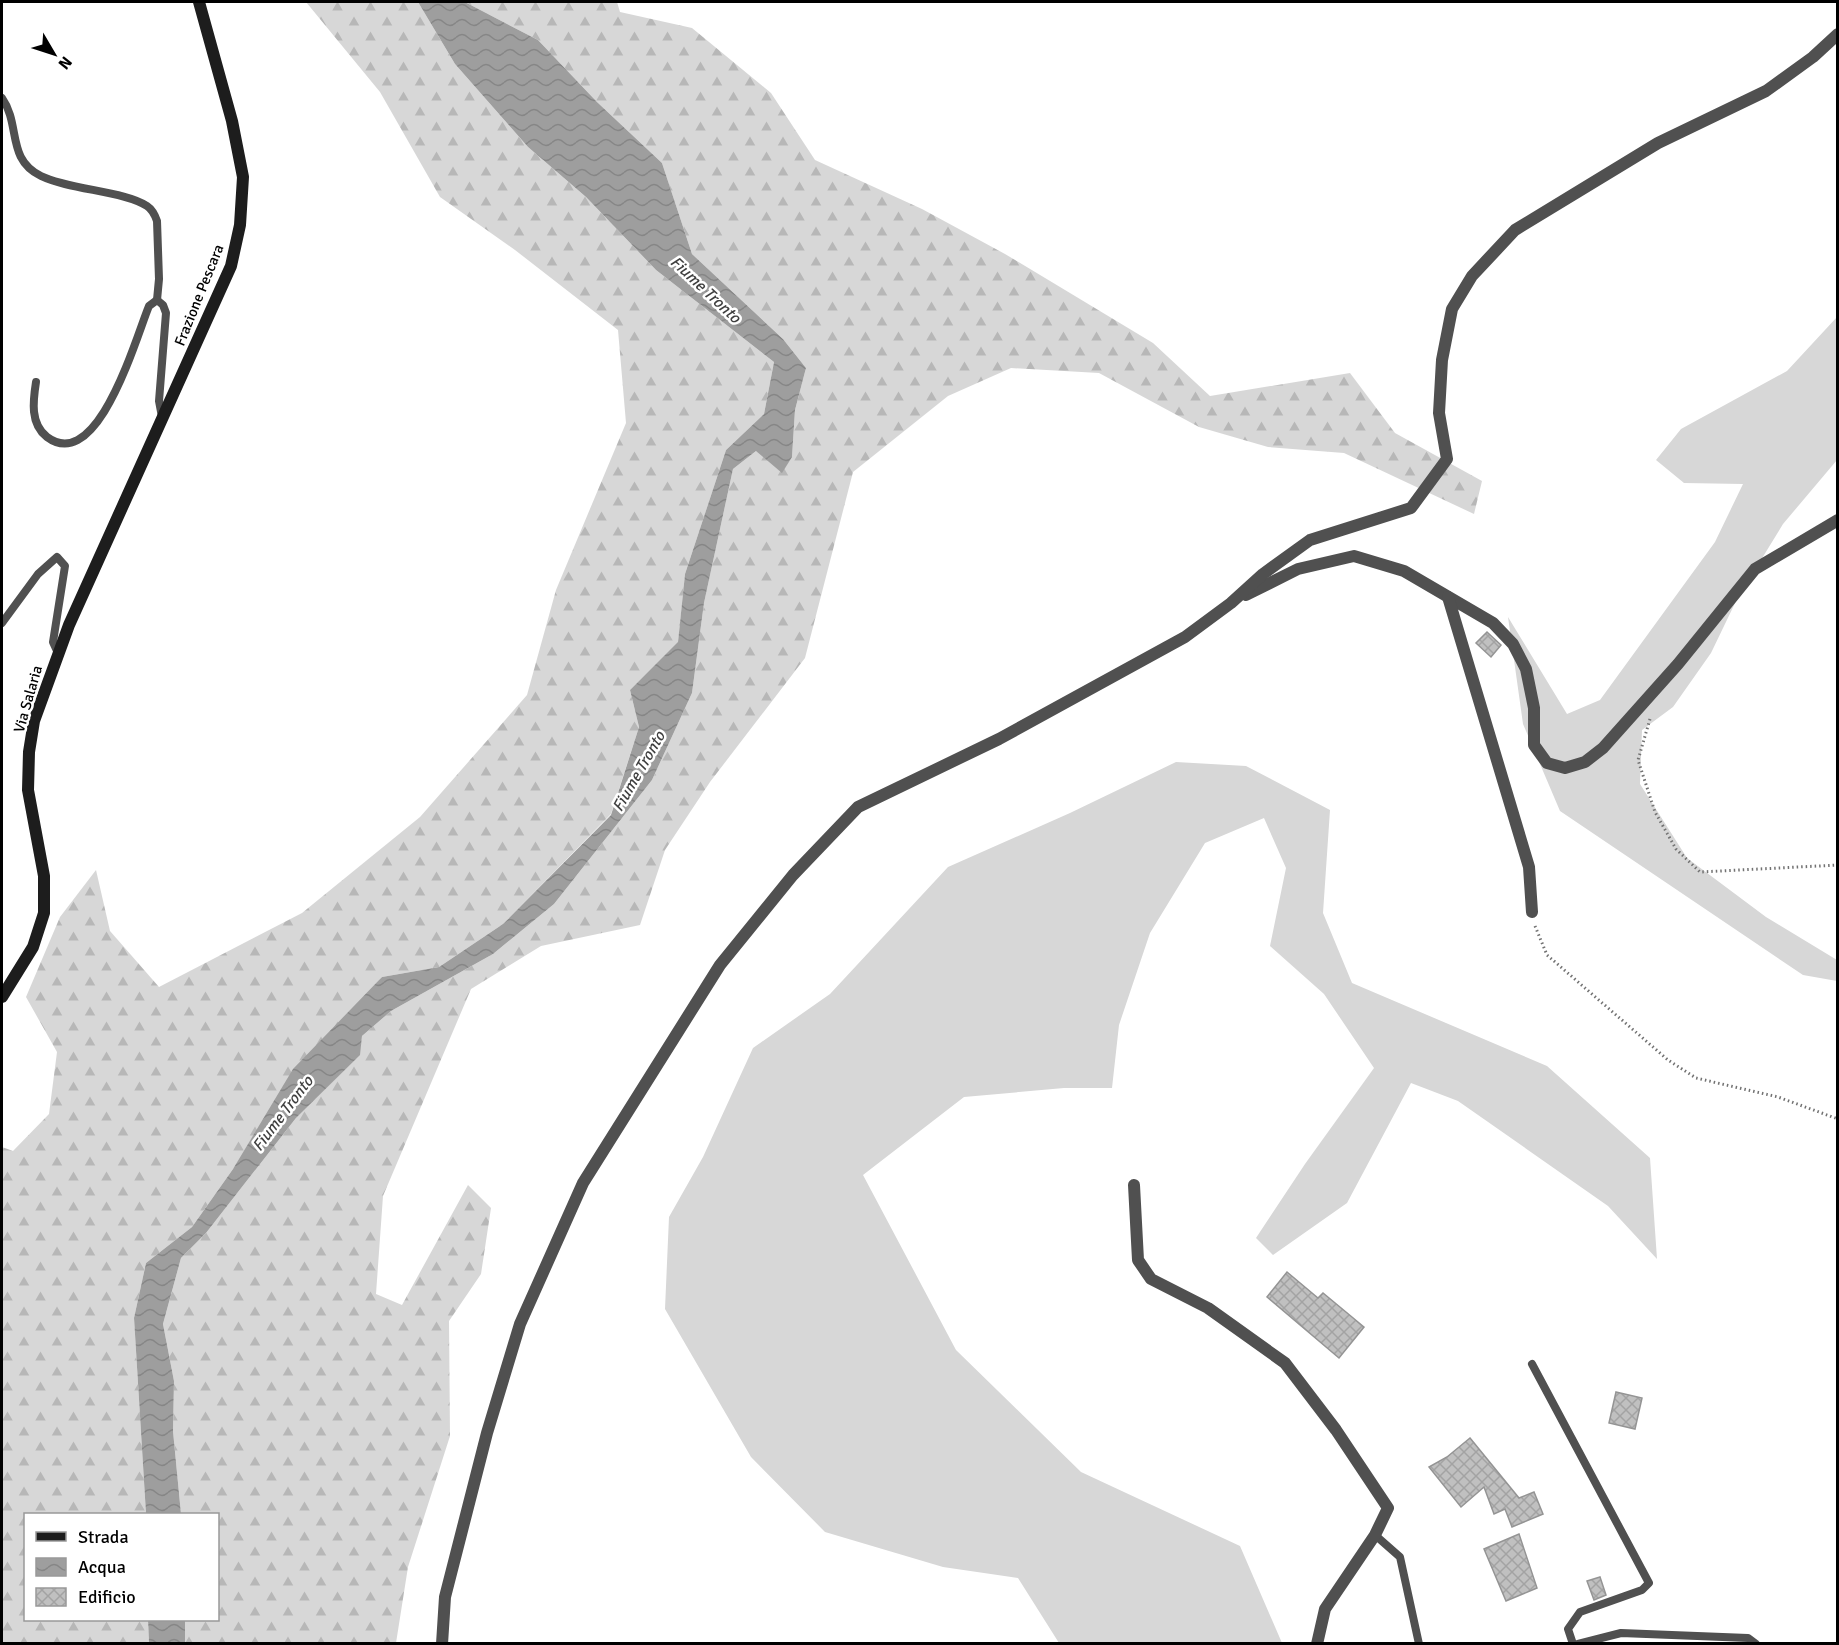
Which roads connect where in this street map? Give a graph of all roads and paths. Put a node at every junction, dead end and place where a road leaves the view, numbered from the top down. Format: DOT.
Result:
graph roads {
  1 [pos="199,2"];
  2 [pos="1838,34"];
  3 [pos="2,98"];
  4 [pos="157,300"];
  5 [pos="36,382"];
  6 [pos="163,421"];
  7 [pos="1838,520"];
  8 [pos="1448,597"];
  9 [pos="1231,603"];
  10 [pos="2,623"];
  11 [pos="58,653"];
  12 [pos="1651,716"];
  13 [pos="1838,865"];
  14 [pos="1532,912"];
  15 [pos="2,997"];
  16 [pos="1838,1119"];
  17 [pos="1134,1185"];
  18 [pos="1532,1364"];
  19 [pos="1375,1535"];
  20 [pos="442,1644"];
  21 [pos="1317,1644"];
  22 [pos="1419,1644"];
  23 [pos="1573,1644"];
  24 [pos="1578,1644"];
  25 [pos="1756,1644"];
  1 -- 6 [label="main road, Frazione Pescara"];
  2 -- 9 [label="street"];
  3 -- 4 [label="lane"];
  4 -- 5 [label="lane"];
  4 -- 6 [label="lane"];
  6 -- 11 [label="main road, Via Salaria"];
  7 -- 8 [label="street"];
  8 -- 9 [label="street"];
  8 -- 14 [label="street"];
  9 -- 20 [label="street"];
  10 -- 11 [label="lane"];
  11 -- 15 [label="main road, Via Salaria"];
  12 -- 13 [label="path"];
  14 -- 16 [label="path"];
  17 -- 19 [label="street"];
  18 -- 23 [label="lane"];
  19 -- 21 [label="street"];
  19 -- 22 [label="lane"];
  24 -- 25 [label="lane"];
}
